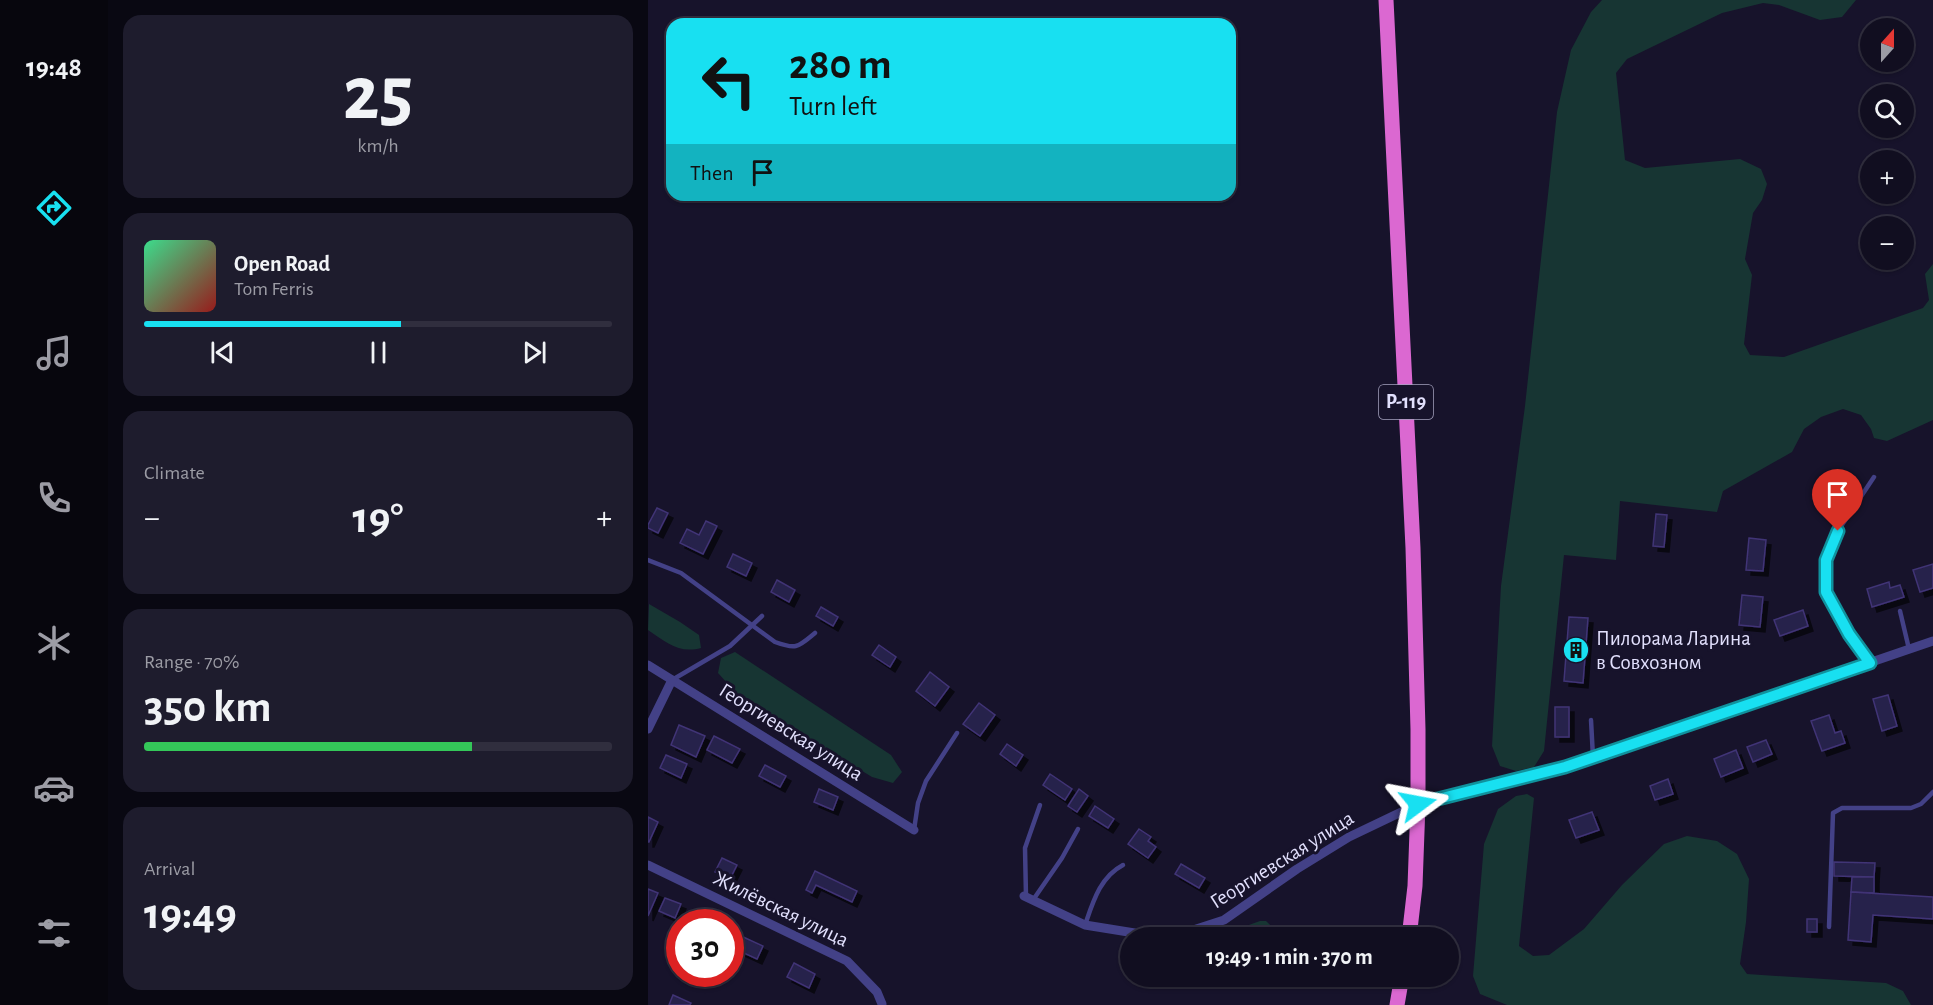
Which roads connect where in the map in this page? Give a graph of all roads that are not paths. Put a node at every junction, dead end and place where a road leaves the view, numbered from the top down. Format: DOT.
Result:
graph roads {
  1 [pos="1386,0"];
  2 [pos="1874,477"];
  3 [pos="648,560"];
  4 [pos="1900,611"];
  5 [pos="762,616"];
  6 [pos="753,625"];
  7 [pos="815,633"];
  8 [pos="1933,641"];
  9 [pos="1909,649"];
  10 [pos="1870,663"];
  11 [pos="648,665"];
  12 [pos="672,680"];
  13 [pos="1590,720"];
  14 [pos="648,729"];
  15 [pos="957,733"];
  16 [pos="1593,757"];
  17 [pos="1933,792"];
  18 [pos="1418,804"];
  19 [pos="1040,805"];
  20 [pos="1077,829"];
  21 [pos="914,830"];
  22 [pos="648,865"];
  23 [pos="1123,865"];
  24 [pos="1028,898"];
  25 [pos="1085,925"];
  26 [pos="1410,927"];
  27 [pos="1829,927"];
  28 [pos="1400,987"];
  29 [pos="882,1005"];
  30 [pos="1397,1005"];
  1 -- 18 [label="highway, Р-119"];
  2 -- 10 [label="lane"];
  3 -- 6 [label="lane"];
  4 -- 9 [label="lane"];
  5 -- 6 [label="lane"];
  6 -- 7 [label="lane"];
  6 -- 12 [label="lane"];
  8 -- 9 [label="street, Георгиевская улица"];
  9 -- 10 [label="street, Георгиевская улица"];
  10 -- 16 [label="street, Георгиевская улица"];
  11 -- 12 [label="street, Георгиевская улица"];
  12 -- 14 [label="street"];
  12 -- 21 [label="street, Георгиевская улица"];
  13 -- 16 [label="lane"];
  15 -- 21 [label="lane"];
  16 -- 18 [label="street, Георгиевская улица"];
  17 -- 27 [label="lane"];
  18 -- 25 [label="street, Георгиевская улица"];
  18 -- 26 [label="highway, Р-119"];
  19 -- 24 [label="lane"];
  20 -- 24 [label="lane"];
  22 -- 29 [label="street, Жилёвская улица"];
  23 -- 25 [label="lane"];
  24 -- 25 [label="street, Георгиевская улица"];
  28 -- 30 [label="highway"];
}
